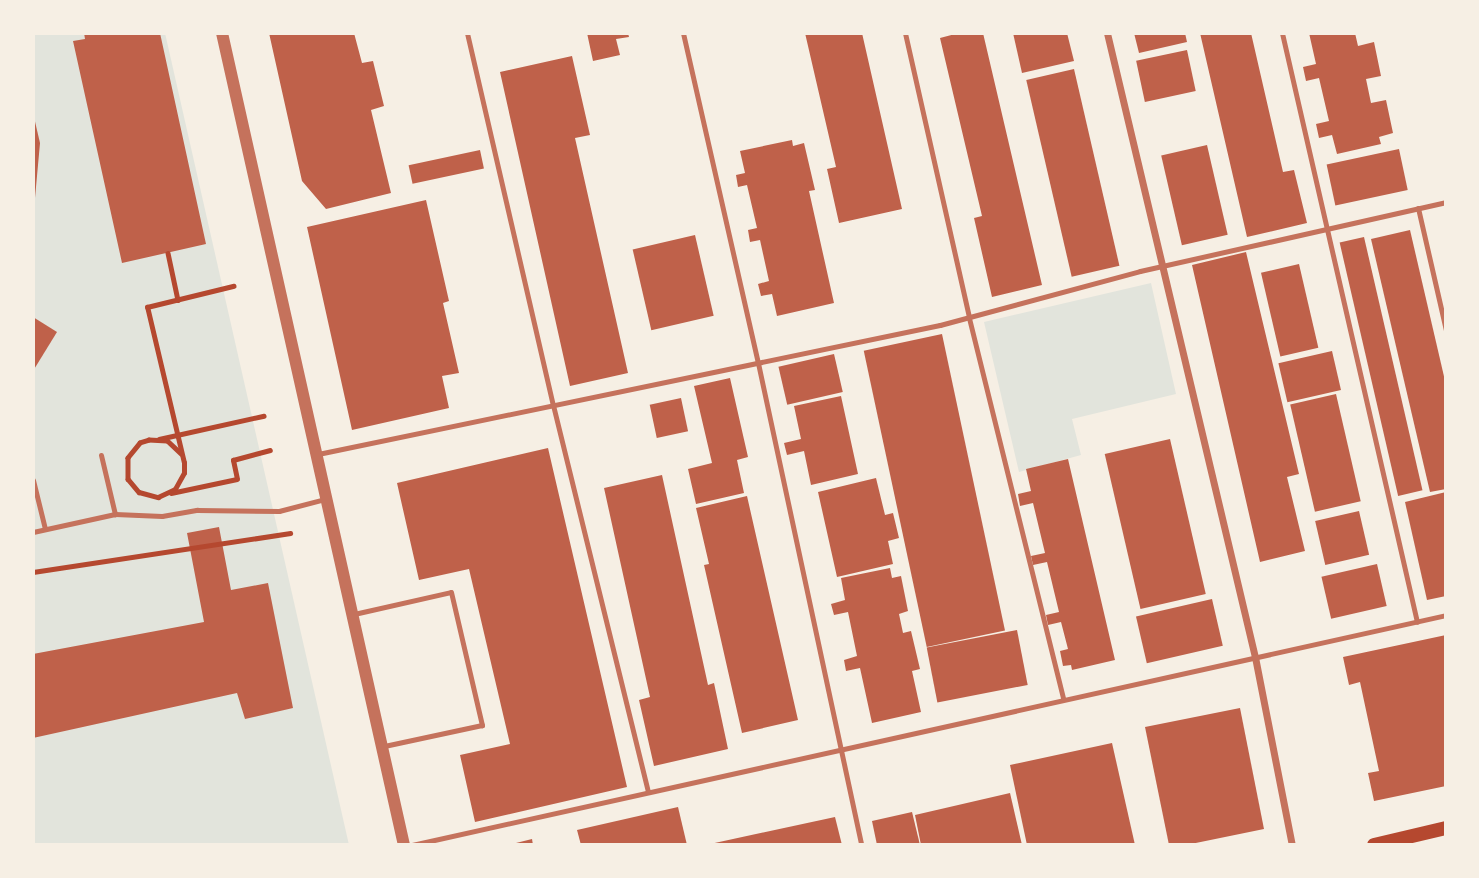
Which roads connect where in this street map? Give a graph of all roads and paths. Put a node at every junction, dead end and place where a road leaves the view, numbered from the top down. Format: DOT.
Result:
graph roads {
  1 [pos="222,33"];
  2 [pos="467,33"];
  3 [pos="683,33"];
  4 [pos="905,33"];
  5 [pos="1107,33"];
  6 [pos="1282,33"];
  7 [pos="1446,202"];
  8 [pos="1418,208"];
  9 [pos="1325,228"];
  10 [pos="167,253"];
  11 [pos="1160,267"];
  12 [pos="233,286"];
  13 [pos="178,300"];
  14 [pos="969,318"];
  15 [pos="1446,330"];
  16 [pos="758,363"];
  17 [pos="553,405"];
  18 [pos="263,416"];
  19 [pos="177,435"];
  20 [pos="158,439"];
  21 [pos="270,450"];
  22 [pos="181,454"];
  23 [pos="315,454"];
  24 [pos="101,455"];
  25 [pos="33,480"];
  26 [pos="167,494"];
  27 [pos="326,499"];
  28 [pos="115,514"];
  29 [pos="45,529"];
  30 [pos="33,532"];
  31 [pos="290,533"];
  32 [pos="33,572"];
  33 [pos="351,615"];
  34 [pos="1446,615"];
  35 [pos="1417,622"];
  36 [pos="1255,657"];
  37 [pos="1063,699"];
  38 [pos="384,746"];
  39 [pos="842,748"];
  40 [pos="648,792"];
  41 [pos="1446,828"];
  42 [pos="404,845"];
  43 [pos="412,845"];
  44 [pos="861,845"];
  45 [pos="1292,845"];
  46 [pos="1374,845"];
  1 -- 23 [label="street"];
  2 -- 17 [label="lane"];
  3 -- 16 [label="lane"];
  4 -- 14 [label="lane"];
  5 -- 11 [label="street"];
  6 -- 9 [label="lane"];
  7 -- 8 [label="lane"];
  8 -- 9 [label="lane"];
  8 -- 15 [label="lane"];
  9 -- 11 [label="lane"];
  9 -- 35 [label="lane"];
  10 -- 13 [label="path"];
  11 -- 14 [label="lane"];
  11 -- 36 [label="street"];
  12 -- 13 [label="path"];
  13 -- 19 [label="path"];
  14 -- 16 [label="lane"];
  14 -- 37 [label="lane"];
  16 -- 17 [label="lane"];
  16 -- 39 [label="lane"];
  17 -- 23 [label="lane"];
  17 -- 40 [label="lane"];
  18 -- 19 [label="path"];
  19 -- 20 [label="path"];
  19 -- 22 [label="path"];
  20 -- 22 [label="path"];
  20 -- 26 [label="path"];
  21 -- 26 [label="path"];
  22 -- 26 [label="path"];
  23 -- 27 [label="street"];
  24 -- 28 [label="lane"];
  25 -- 29 [label="lane"];
  27 -- 28 [label="lane"];
  27 -- 33 [label="street"];
  28 -- 29 [label="lane"];
  29 -- 30 [label="lane"];
  31 -- 32 [label="path"];
  33 -- 38 [label="street"];
  33 -- 38 [label="lane"];
  34 -- 35 [label="lane"];
  35 -- 36 [label="lane"];
  36 -- 37 [label="lane"];
  36 -- 45 [label="street"];
  37 -- 39 [label="lane"];
  38 -- 42 [label="street"];
  39 -- 40 [label="lane"];
  39 -- 44 [label="lane"];
  40 -- 43 [label="lane"];
  41 -- 46 [label="main road"];
}
